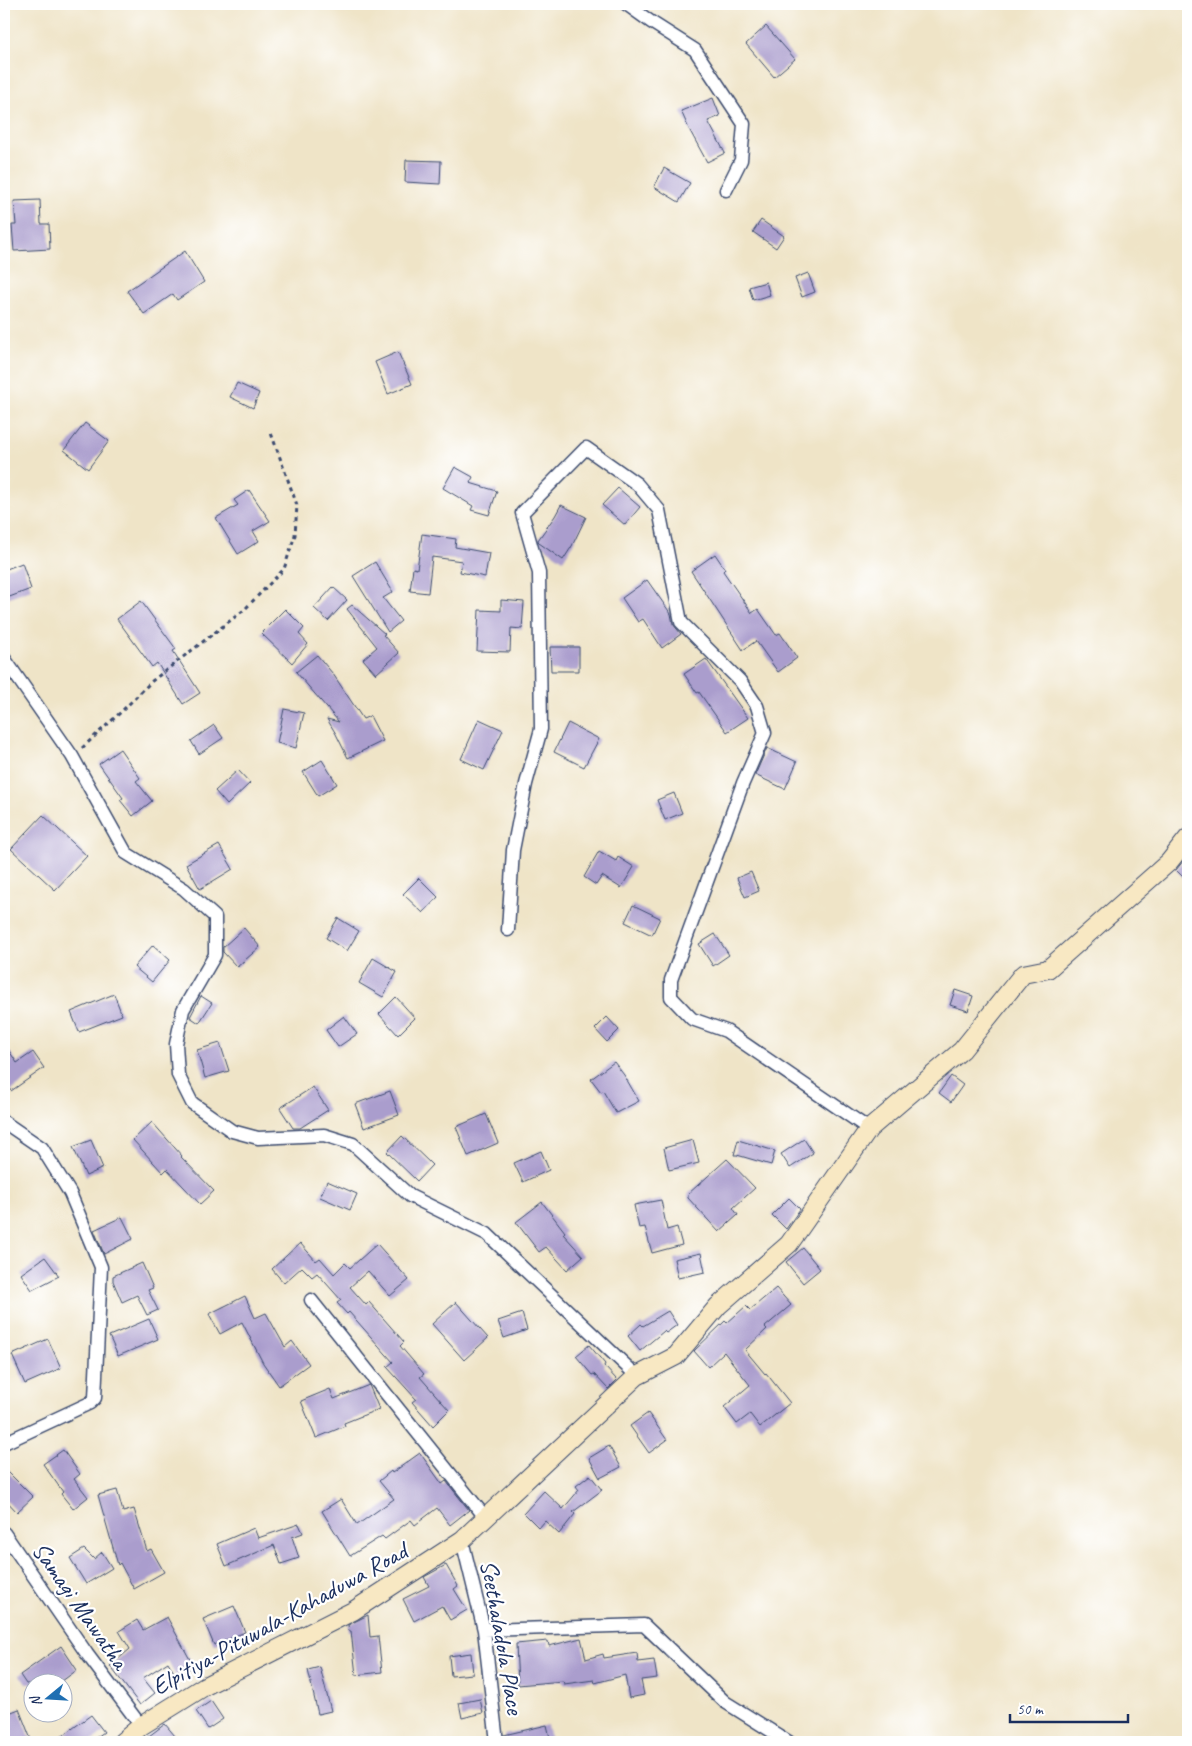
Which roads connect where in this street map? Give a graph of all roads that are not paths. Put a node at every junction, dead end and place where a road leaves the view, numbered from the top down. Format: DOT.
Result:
graph roads {
  1 [pos="626,4"];
  2 [pos="726,190"];
  3 [pos="4,658"];
  4 [pos="1188,838"];
  5 [pos="508,930"];
  6 [pos="4,1122"];
  7 [pos="869,1129"];
  8 [pos="311,1300"];
  9 [pos="637,1376"];
  10 [pos="4,1443"];
  11 [pos="485,1517"];
  12 [pos="4,1533"];
  13 [pos="462,1540"];
  14 [pos="484,1630"];
  15 [pos="141,1726"];
  16 [pos="122,1742"];
  17 [pos="497,1742"];
  18 [pos="789,1742"];
  1 -- 2 [label="street"];
  3 -- 9 [label="street"];
  4 -- 7 [label="street, Elpitiya-Pituwala-Kahaduwa Road"];
  5 -- 7 [label="street"];
  6 -- 10 [label="street"];
  7 -- 9 [label="street, Elpitiya-Pituwala-Kahaduwa Road"];
  8 -- 11 [label="street"];
  9 -- 11 [label="street, Elpitiya-Pituwala-Kahaduwa Road"];
  11 -- 13 [label="street, Elpitiya-Pituwala-Kahaduwa Road"];
  12 -- 15 [label="street, Samagi Mawatha"];
  13 -- 14 [label="street, Seethaladola Place"];
  13 -- 15 [label="street, Elpitiya-Pituwala-Kahaduwa Road"];
  14 -- 17 [label="street, Seethaladola Place"];
  14 -- 18 [label="street"];
  15 -- 16 [label="street, Elpitiya-Pituwala-Kahaduwa Road"];
}
